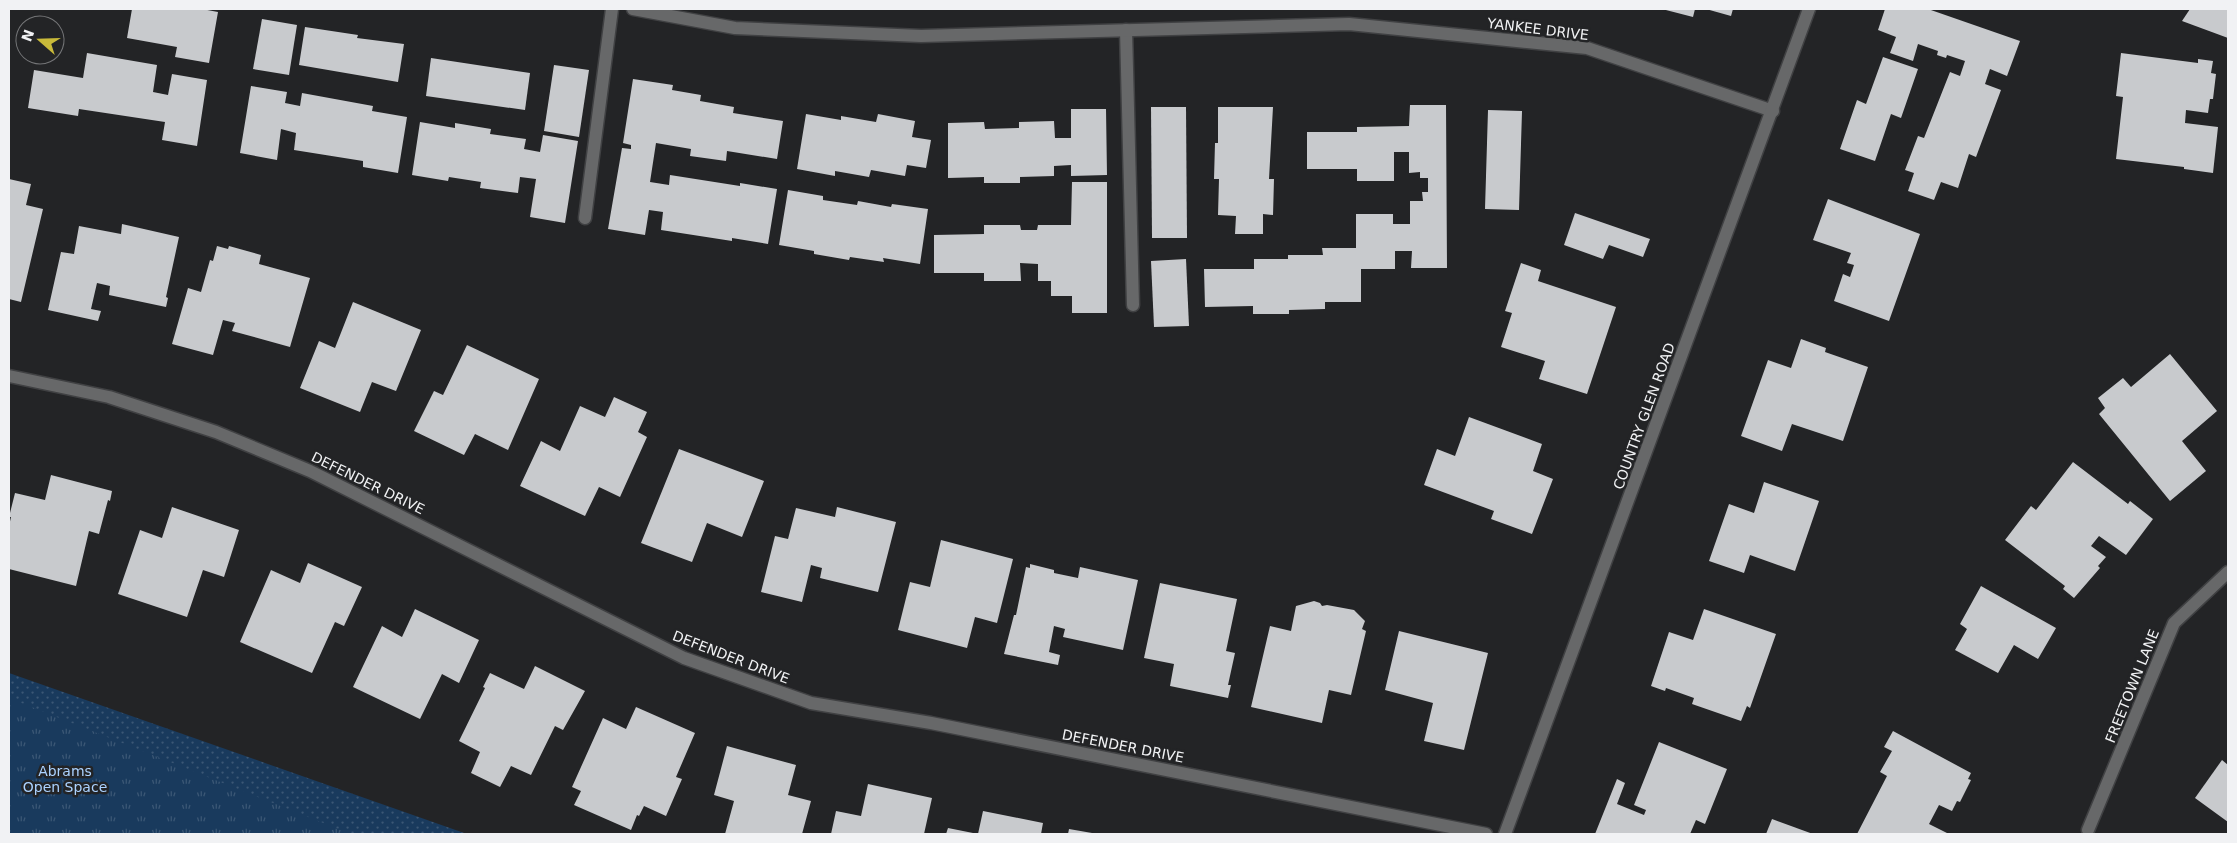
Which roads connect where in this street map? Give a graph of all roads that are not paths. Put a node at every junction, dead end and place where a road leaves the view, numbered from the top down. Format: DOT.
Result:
graph roads {
  1 [pos="612,9"];
  2 [pos="633,9"];
  3 [pos="1809,9"];
  4 [pos="1126,30"];
  5 [pos="1773,111"];
  6 [pos="585,218"];
  7 [pos="1133,305"];
  8 [pos="9,376"];
  9 [pos="2228,572"];
  10 [pos="2088,830"];
  11 [pos="1486,834"];
  12 [pos="1505,834"];
  1 -- 6 [label="street"];
  2 -- 4 [label="street, YANKEE DRIVE"];
  3 -- 5 [label="street, COUNTRY GLEN ROAD"];
  4 -- 5 [label="street, YANKEE DRIVE"];
  4 -- 7 [label="street"];
  5 -- 12 [label="street, COUNTRY GLEN ROAD"];
  8 -- 11 [label="street, DEFENDER DRIVE"];
  9 -- 10 [label="street, FREETOWN LANE"];
}
